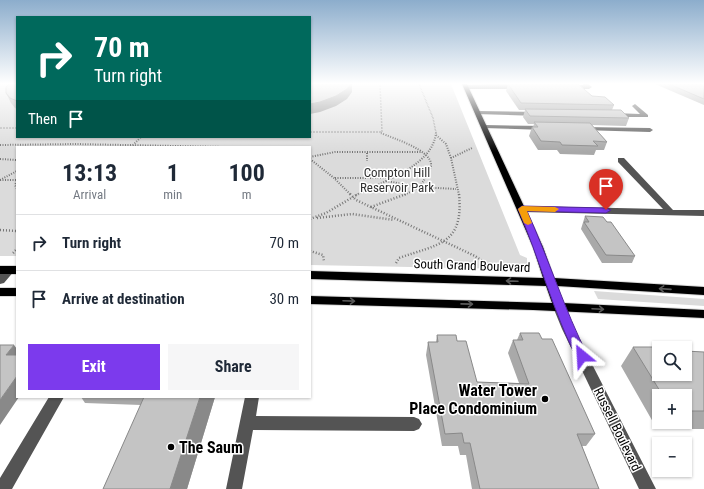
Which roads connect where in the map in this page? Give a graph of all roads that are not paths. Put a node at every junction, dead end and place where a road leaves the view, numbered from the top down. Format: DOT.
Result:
graph roads {
  1 [pos="475,107"];
  2 [pos="637,107"];
  3 [pos="478,113"];
  4 [pos="546,114"];
  5 [pos="608,115"];
  6 [pos="485,127"];
  7 [pos="555,128"];
  8 [pos="579,129"];
  9 [pos="650,130"];
  10 [pos="621,160"];
  11 [pos="522,209"];
  12 [pos="670,212"];
  13 [pos="704,212"];
  14 [pos="9,270"];
  15 [pos="311,275"];
  16 [pos="0,280"];
  17 [pos="551,282"];
  18 [pos="704,291"];
  19 [pos="0,292"];
  20 [pos="16,292"];
  21 [pos="311,300"];
  22 [pos="560,307"];
  23 [pos="704,314"];
  24 [pos="56,398"];
  25 [pos="252,398"];
  26 [pos="247,423"];
  27 [pos="414,424"];
  28 [pos="4,489"];
  29 [pos="234,489"];
  30 [pos="648,489"];
  1 -- 3 [label="main road, Russell Boulevard"];
  2 -- 5 [label="street"];
  3 -- 4 [label="street"];
  3 -- 6 [label="main road, Russell Boulevard"];
  6 -- 7 [label="street"];
  6 -- 11 [label="main road, Russell Boulevard"];
  8 -- 9 [label="street"];
  10 -- 12 [label="street"];
  11 -- 12 [label="street"];
  11 -- 17 [label="main road, Russell Boulevard"];
  12 -- 13 [label="street"];
  14 -- 16 [label="street"];
  17 -- 15 [label="main road, South Grand Boulevard, one-way"];
  18 -- 17 [label="main road, South Grand Boulevard, one-way"];
  17 -- 22 [label="main road, Russell Boulevard"];
  19 -- 20 [label="main road"];
  21 -- 22 [label="main road, one-way"];
  22 -- 23 [label="main road, one-way"];
  22 -- 30 [label="street, Russell Boulevard"];
  24 -- 28 [label="street"];
  25 -- 26 [label="street"];
  26 -- 27 [label="street"];
  26 -- 29 [label="street"];
}
